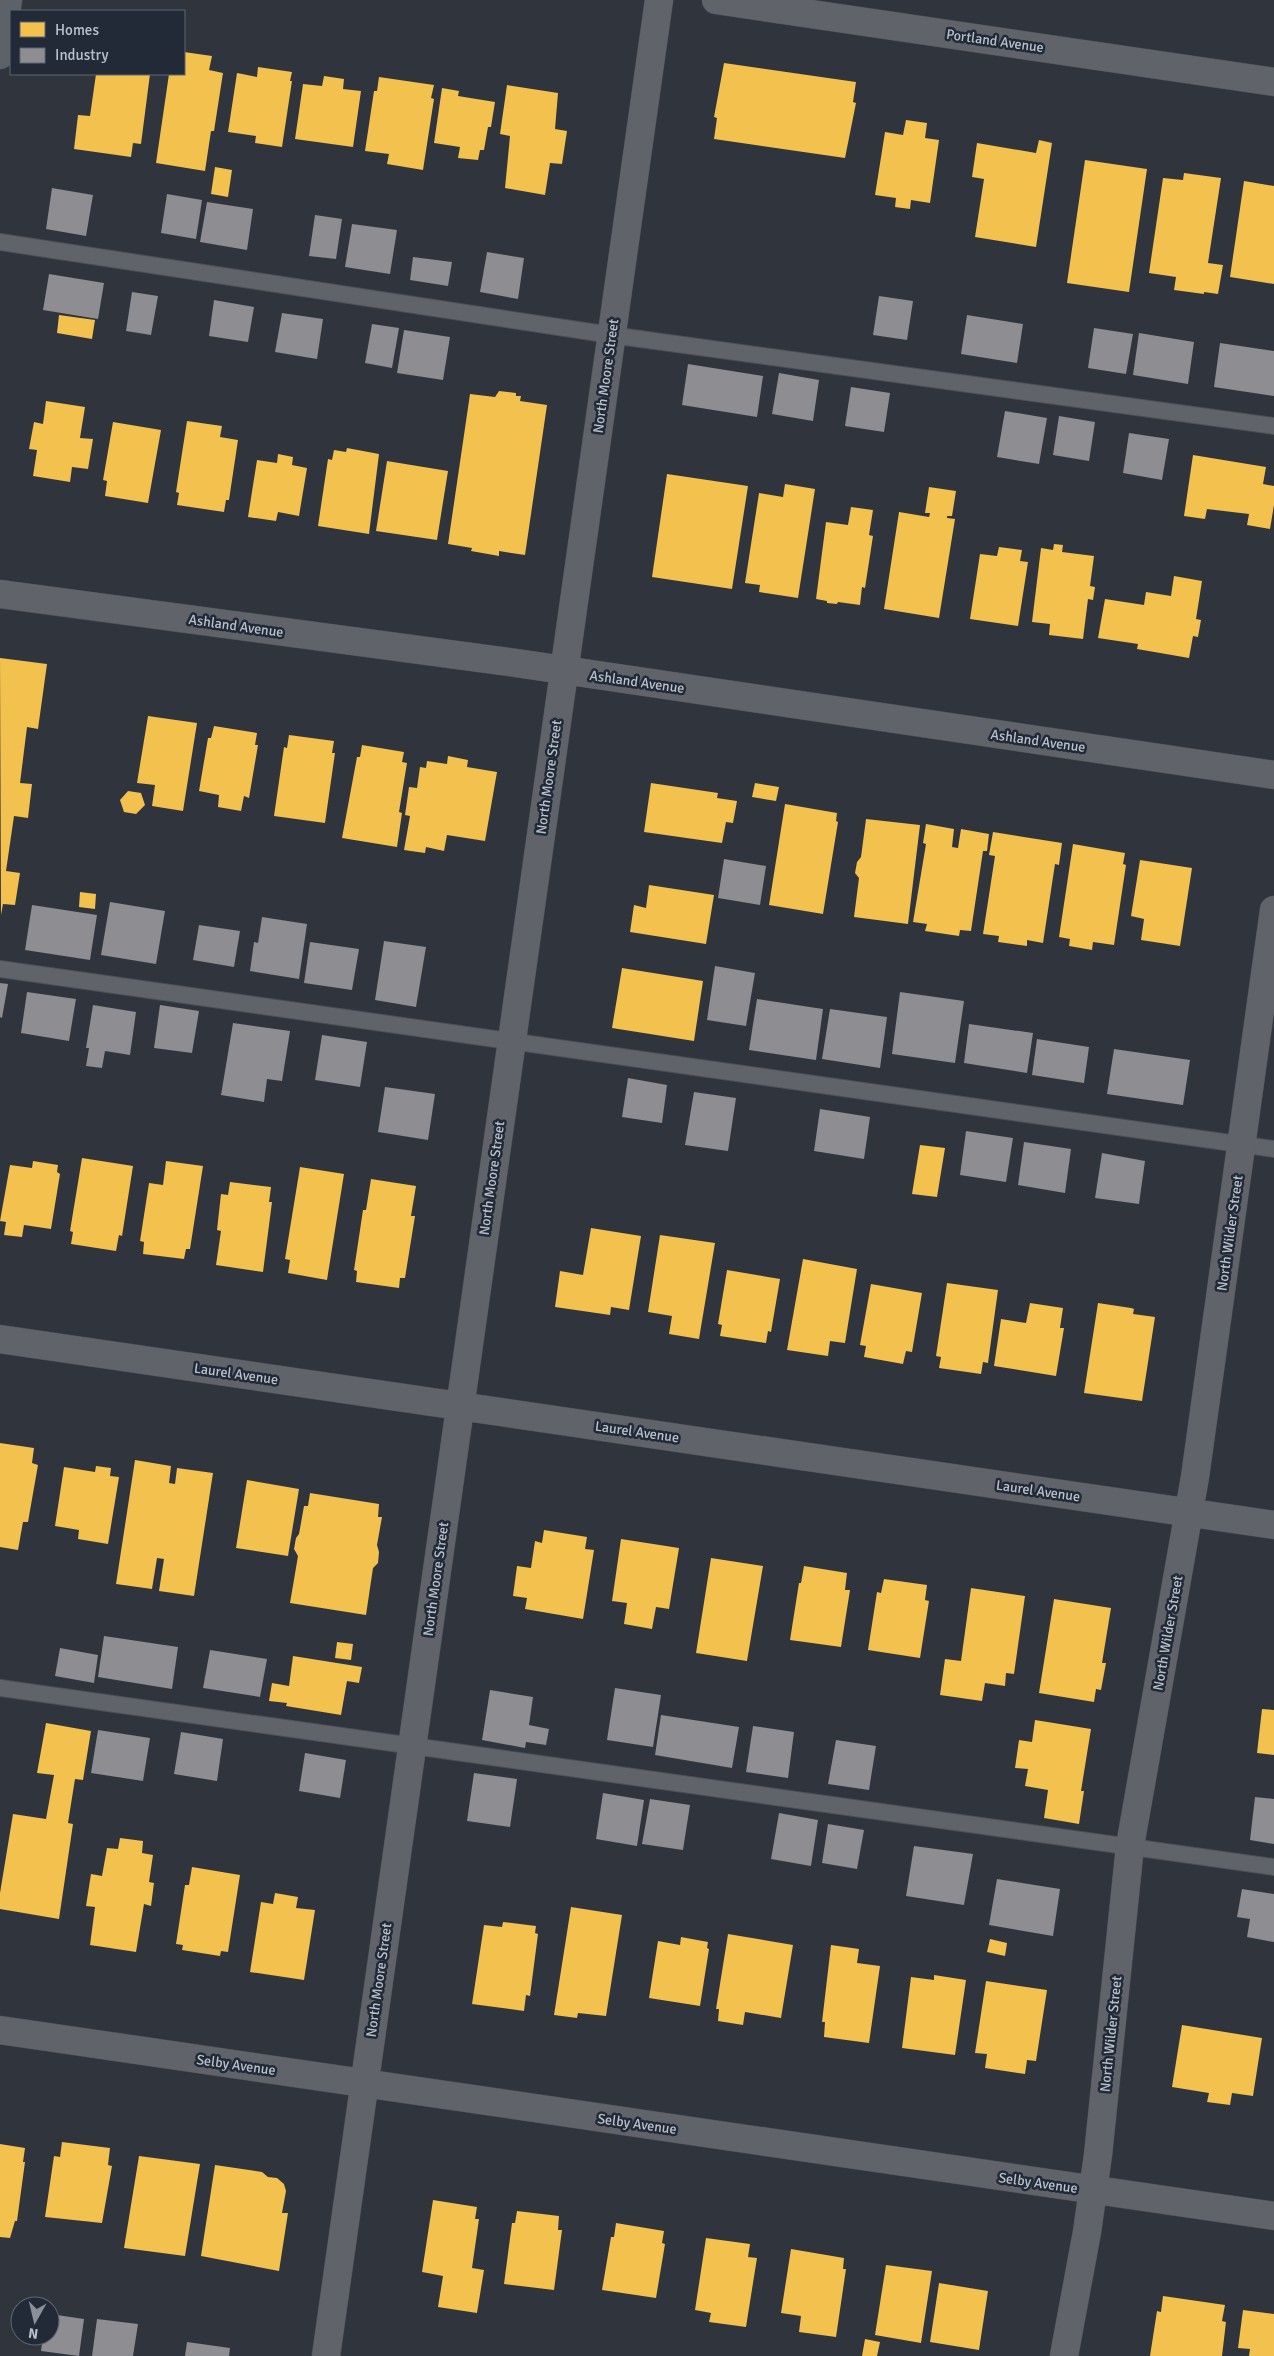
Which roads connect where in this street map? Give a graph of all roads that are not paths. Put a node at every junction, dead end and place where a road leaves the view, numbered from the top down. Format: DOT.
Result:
graph roads {
  1 [pos="8,0"];
  2 [pos="658,0"];
  3 [pos="716,0"];
  4 [pos="0,56"];
  5 [pos="1274,82"];
  6 [pos="0,242"];
  7 [pos="611,335"];
  8 [pos="1274,426"];
  9 [pos="0,594"];
  10 [pos="564,671"];
  11 [pos="1274,775"];
  12 [pos="1274,910"];
  13 [pos="0,969"];
  14 [pos="512,1042"];
  15 [pos="1243,1143"];
  16 [pos="1274,1149"];
  17 [pos="0,1339"];
  18 [pos="460,1406"];
  19 [pos="1189,1513"];
  20 [pos="1274,1525"];
  21 [pos="0,1688"];
  22 [pos="412,1746"];
  23 [pos="1130,1846"];
  24 [pos="1274,1867"];
  25 [pos="0,2030"];
  26 [pos="365,2084"];
  27 [pos="1093,2191"];
  28 [pos="1274,2216"];
  29 [pos="326,2356"];
  30 [pos="1064,2356"];
  1 -- 4 [label="street"];
  2 -- 7 [label="street, North Moore Street"];
  3 -- 5 [label="street, Portland Avenue"];
  6 -- 7 [label="lane"];
  7 -- 8 [label="lane"];
  7 -- 10 [label="street, North Moore Street"];
  9 -- 10 [label="street, Ashland Avenue"];
  10 -- 11 [label="street, Ashland Avenue"];
  10 -- 14 [label="street, North Moore Street"];
  12 -- 15 [label="street, North Wilder Street"];
  13 -- 14 [label="lane"];
  14 -- 15 [label="lane"];
  14 -- 18 [label="street, North Moore Street"];
  15 -- 16 [label="lane"];
  15 -- 19 [label="street, North Wilder Street"];
  17 -- 18 [label="street, Laurel Avenue"];
  18 -- 19 [label="street, Laurel Avenue"];
  18 -- 22 [label="street, North Moore Street"];
  19 -- 20 [label="street, Laurel Avenue"];
  19 -- 23 [label="street, North Wilder Street"];
  21 -- 22 [label="lane"];
  22 -- 23 [label="lane"];
  22 -- 26 [label="street, North Moore Street"];
  23 -- 24 [label="lane"];
  23 -- 27 [label="street, North Wilder Street"];
  25 -- 26 [label="street, Selby Avenue"];
  26 -- 27 [label="street, Selby Avenue"];
  26 -- 29 [label="street, North Moore Street"];
  27 -- 28 [label="street, Selby Avenue"];
  27 -- 30 [label="street, North Wilder Street"];
}
